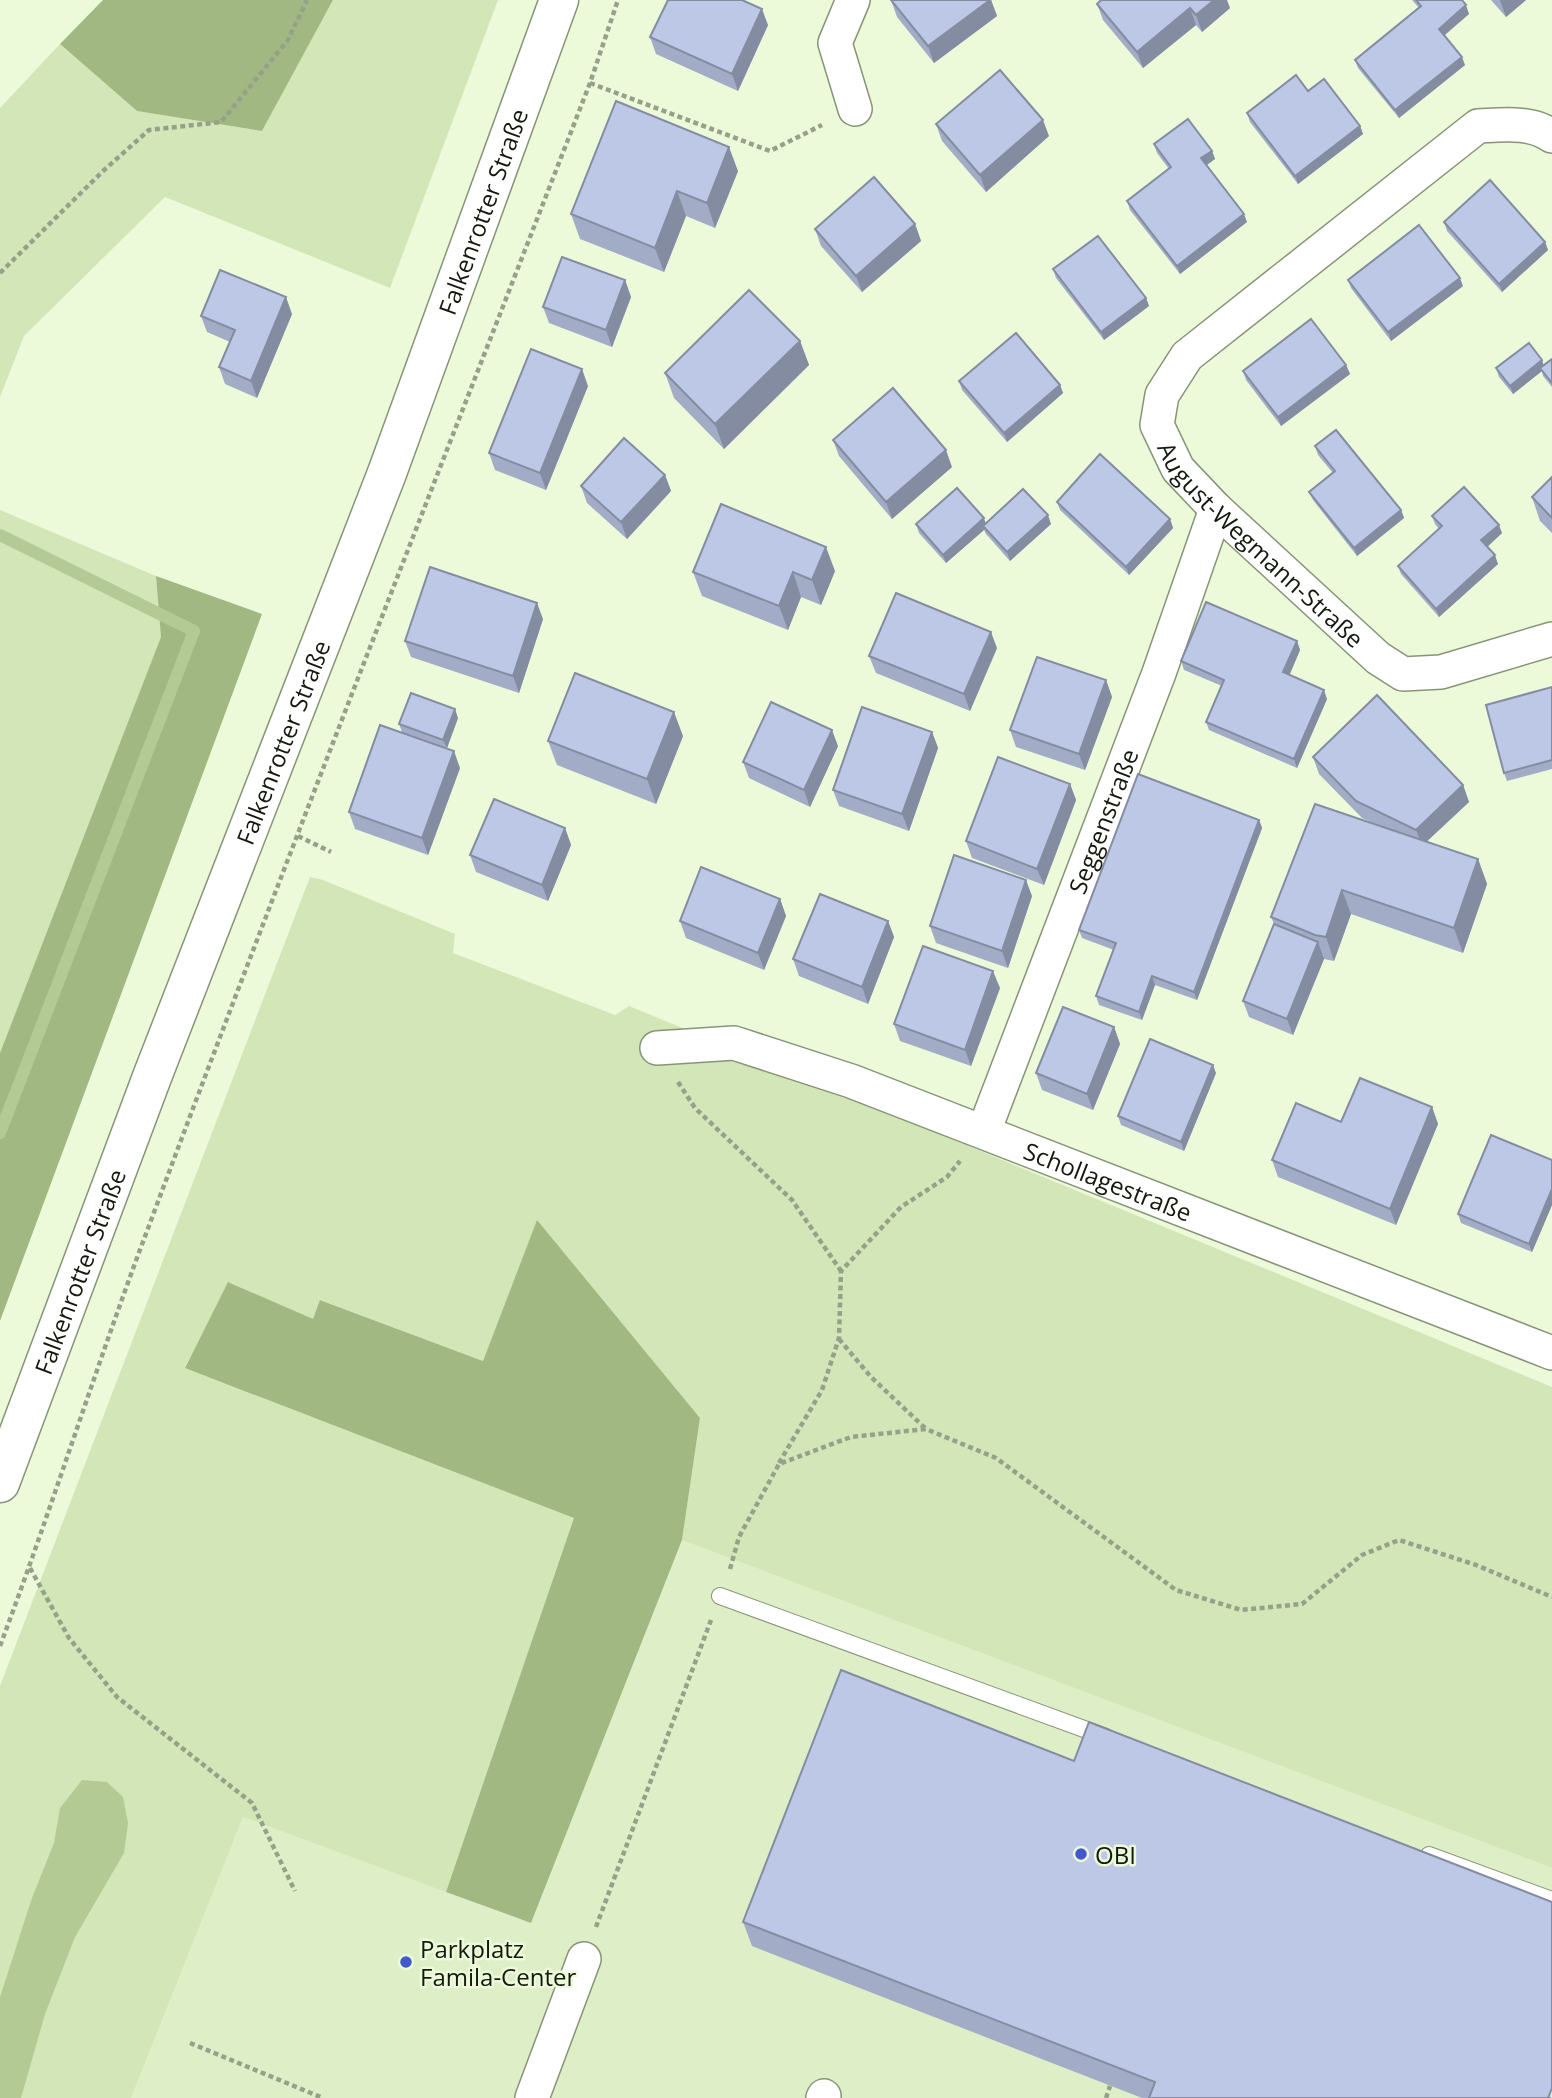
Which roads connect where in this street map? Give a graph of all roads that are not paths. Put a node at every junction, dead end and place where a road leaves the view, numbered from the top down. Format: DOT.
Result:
graph roads {
  1 [pos="559,0"];
  2 [pos="853,0"];
  3 [pos="855,109"];
  4 [pos="1552,136"];
  5 [pos="1216,509"];
  6 [pos="1552,639"];
  7 [pos="657,1048"];
  8 [pos="984,1131"];
  9 [pos="1552,1353"];
  10 [pos="0,1483"];
  11 [pos="720,1596"];
  12 [pos="1123,1743"];
  13 [pos="1409,1847"];
  14 [pos="1552,1900"];
  15 [pos="584,1959"];
  16 [pos="532,2098"];
  1 -- 10 [label="main road, Falkenrotter Straße"];
  2 -- 3 [label="street"];
  4 -- 5 [label="street, August-Wegmann-Straße"];
  5 -- 6 [label="street, August-Wegmann-Straße"];
  5 -- 8 [label="street, Seggenstraße"];
  7 -- 8 [label="street, Schollagestraße"];
  8 -- 9 [label="street, Schollagestraße"];
  11 -- 12 [label="lane"];
  13 -- 14 [label="lane"];
  15 -- 16 [label="street"];
}
